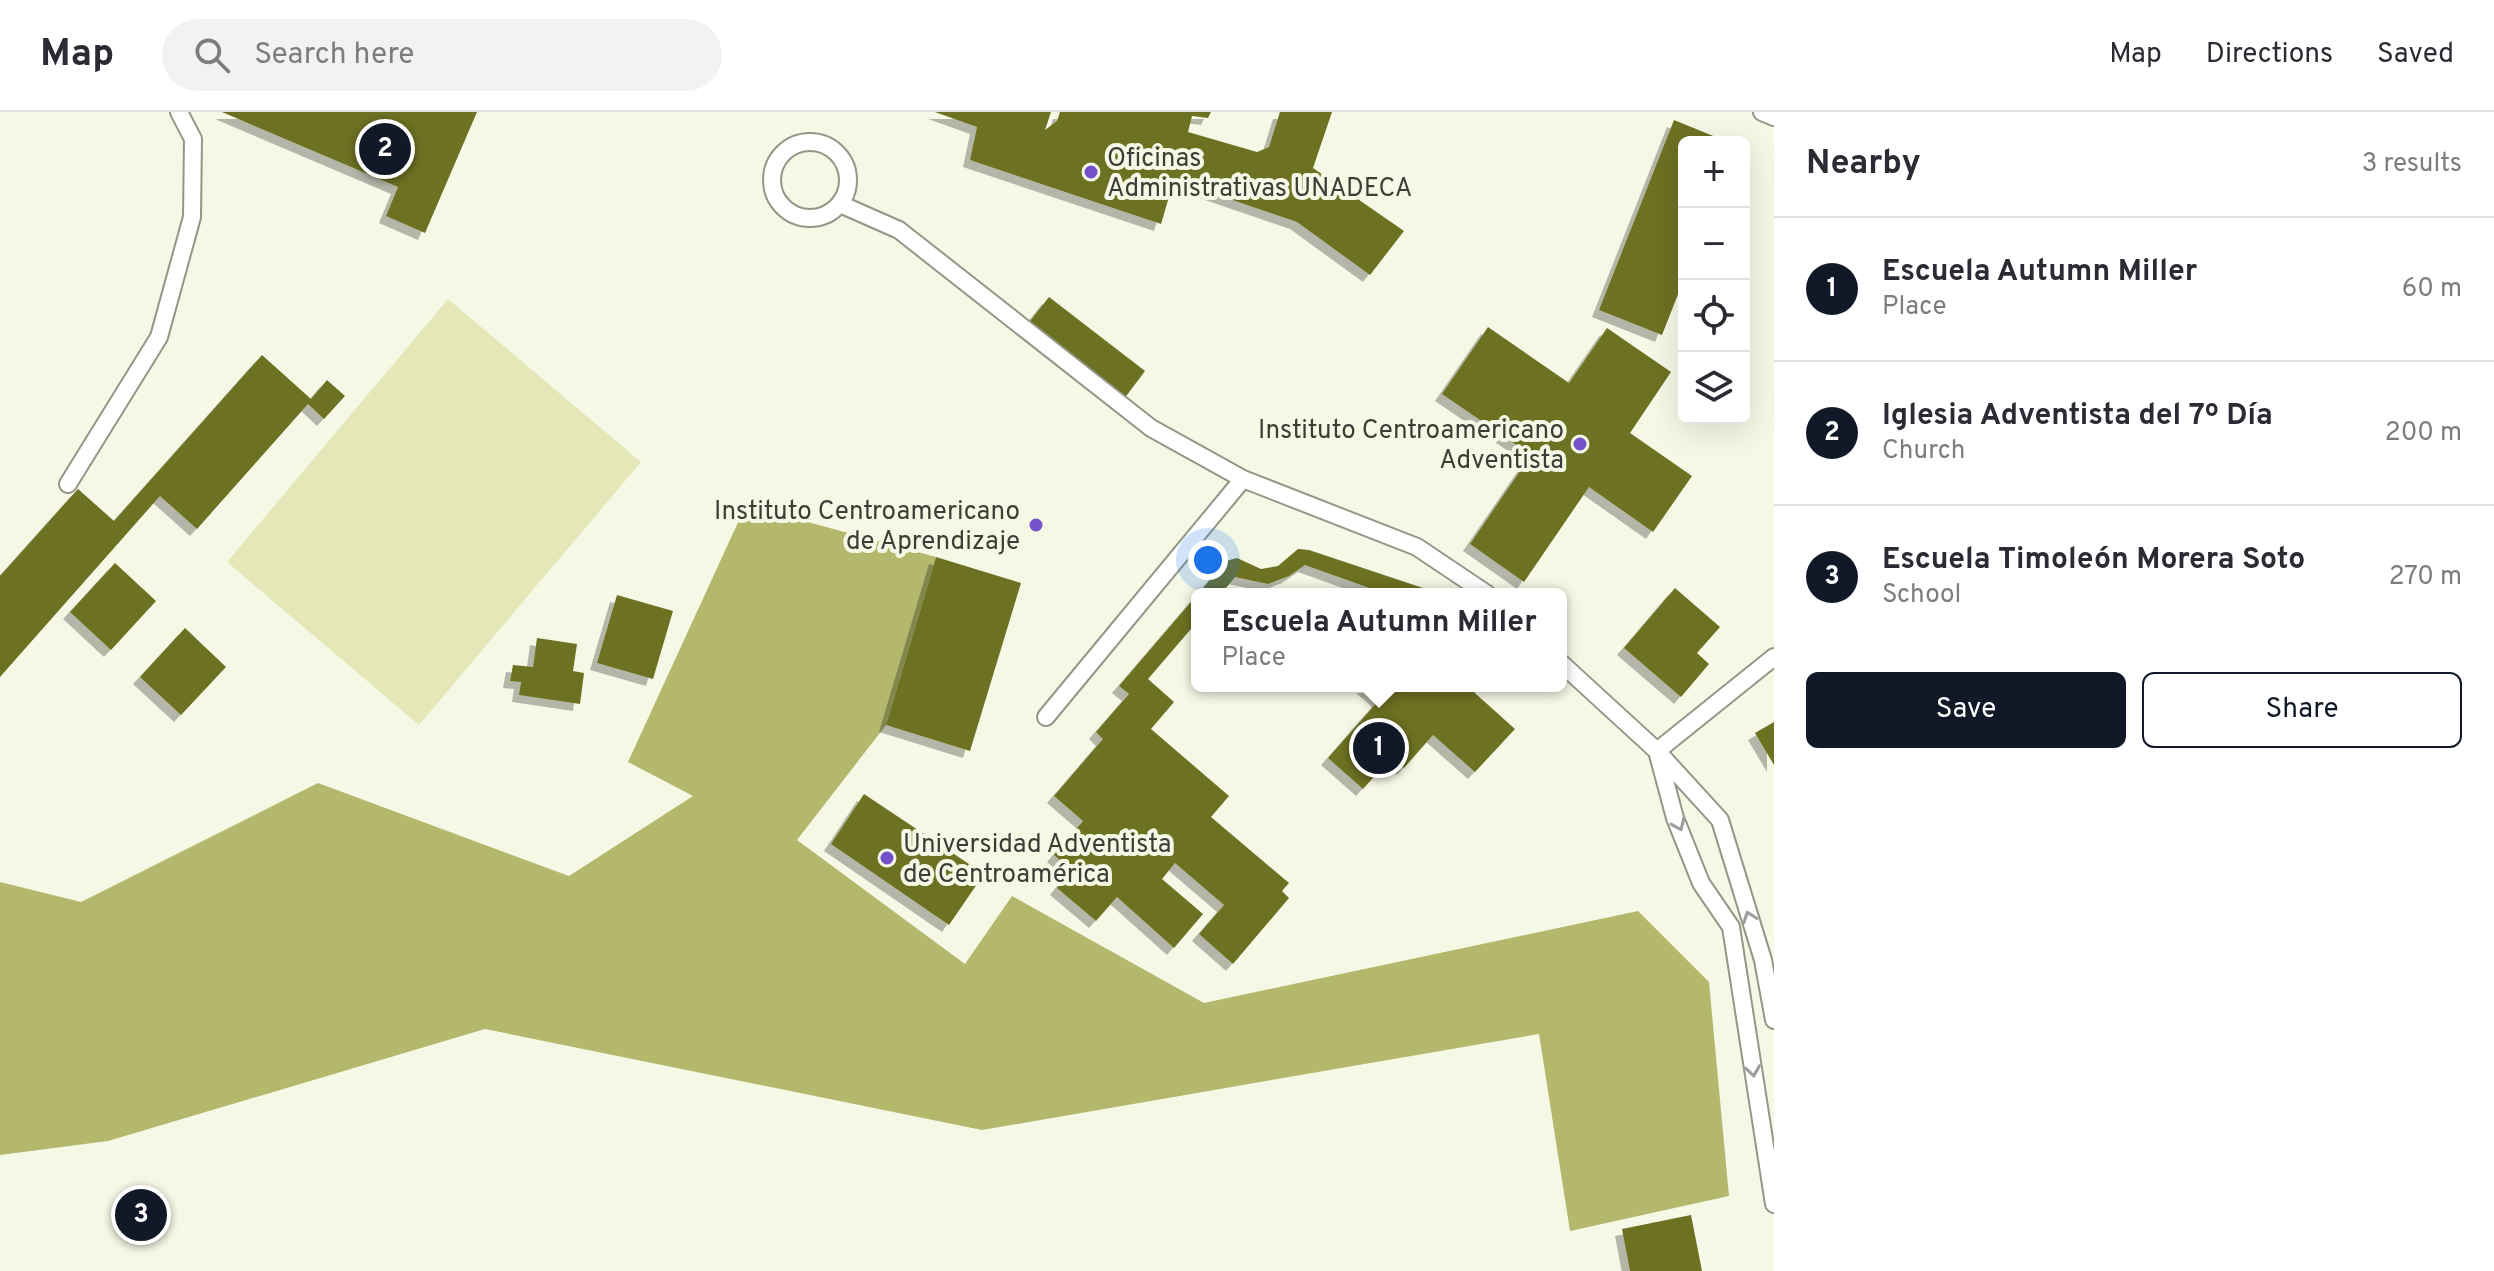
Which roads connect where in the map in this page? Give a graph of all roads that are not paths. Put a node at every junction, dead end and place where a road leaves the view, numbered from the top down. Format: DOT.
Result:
graph roads {
  1 [pos="179,112"];
  2 [pos="1762,112"];
  3 [pos="1774,117"];
  4 [pos="840,204"];
  5 [pos="1243,479"];
  6 [pos="68,484"];
  7 [pos="1478,588"];
  8 [pos="1774,657"];
  9 [pos="1567,668"];
  10 [pos="1046,717"];
  11 [pos="1657,751"];
  12 [pos="1774,1020"];
  13 [pos="1774,1204"];
  1 -- 6 [label="lane"];
  2 -- 3 [label="lane"];
  4 -- 4 [label="lane"];
  4 -- 5 [label="lane"];
  5 -- 7 [label="lane"];
  5 -- 10 [label="lane"];
  8 -- 11 [label="lane"];
  9 -- 11 [label="lane"];
  12 -- 11 [label="lane, one-way"];
  11 -- 13 [label="lane, one-way"];
}
